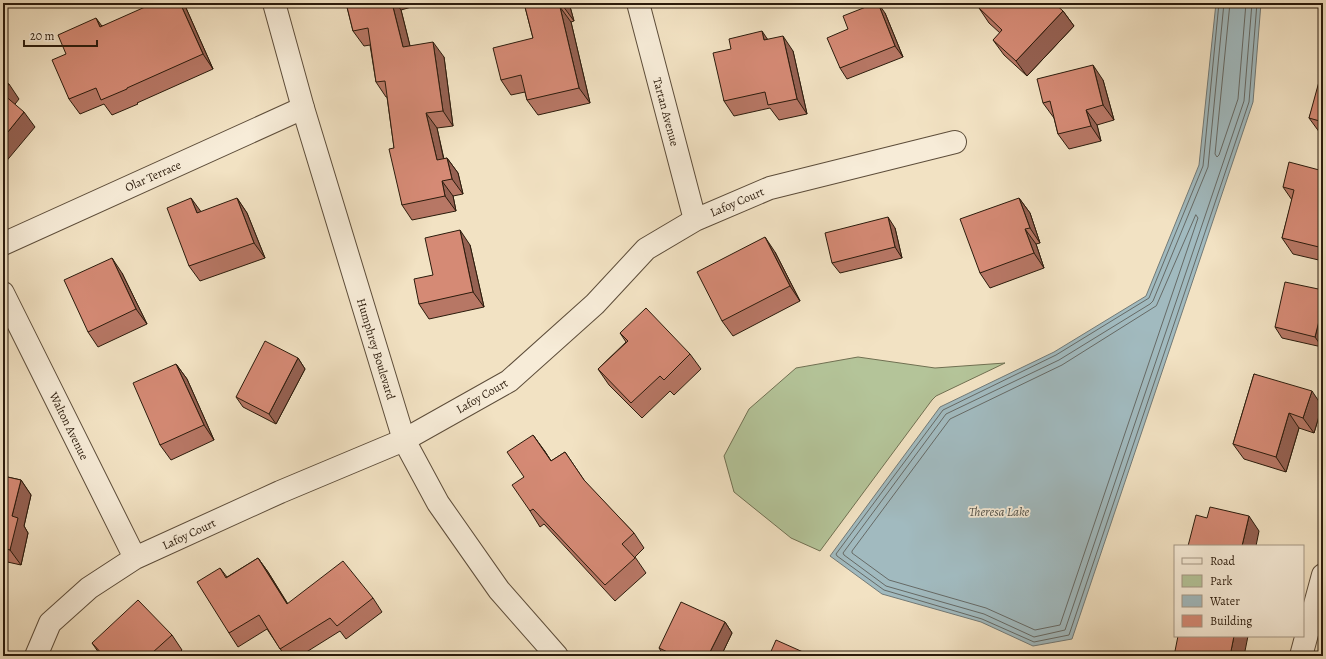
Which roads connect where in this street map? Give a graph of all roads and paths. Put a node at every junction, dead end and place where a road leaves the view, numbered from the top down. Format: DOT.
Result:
graph roads {
  1 [pos="274,3"];
  2 [pos="638,3"];
  3 [pos="303,108"];
  4 [pos="955,142"];
  5 [pos="695,220"];
  6 [pos="3,244"];
  7 [pos="3,292"];
  8 [pos="404,440"];
  9 [pos="136,558"];
  10 [pos="1323,575"];
  11 [pos="36,656"];
  12 [pos="557,656"];
  13 [pos="1301,656"];
  1 -- 3 [label="street, Humphrey Boulevard"];
  2 -- 5 [label="street, Tartan Avenue"];
  3 -- 6 [label="street, Olar Terrace"];
  3 -- 8 [label="street, Humphrey Boulevard"];
  4 -- 5 [label="street, Lafoy Court"];
  5 -- 8 [label="street, Lafoy Court"];
  7 -- 9 [label="street, Walton Avenue"];
  8 -- 9 [label="street, Lafoy Court"];
  8 -- 12 [label="street, Humphrey Boulevard"];
  9 -- 11 [label="street, Lafoy Court"];
  10 -- 13 [label="street"];
}
